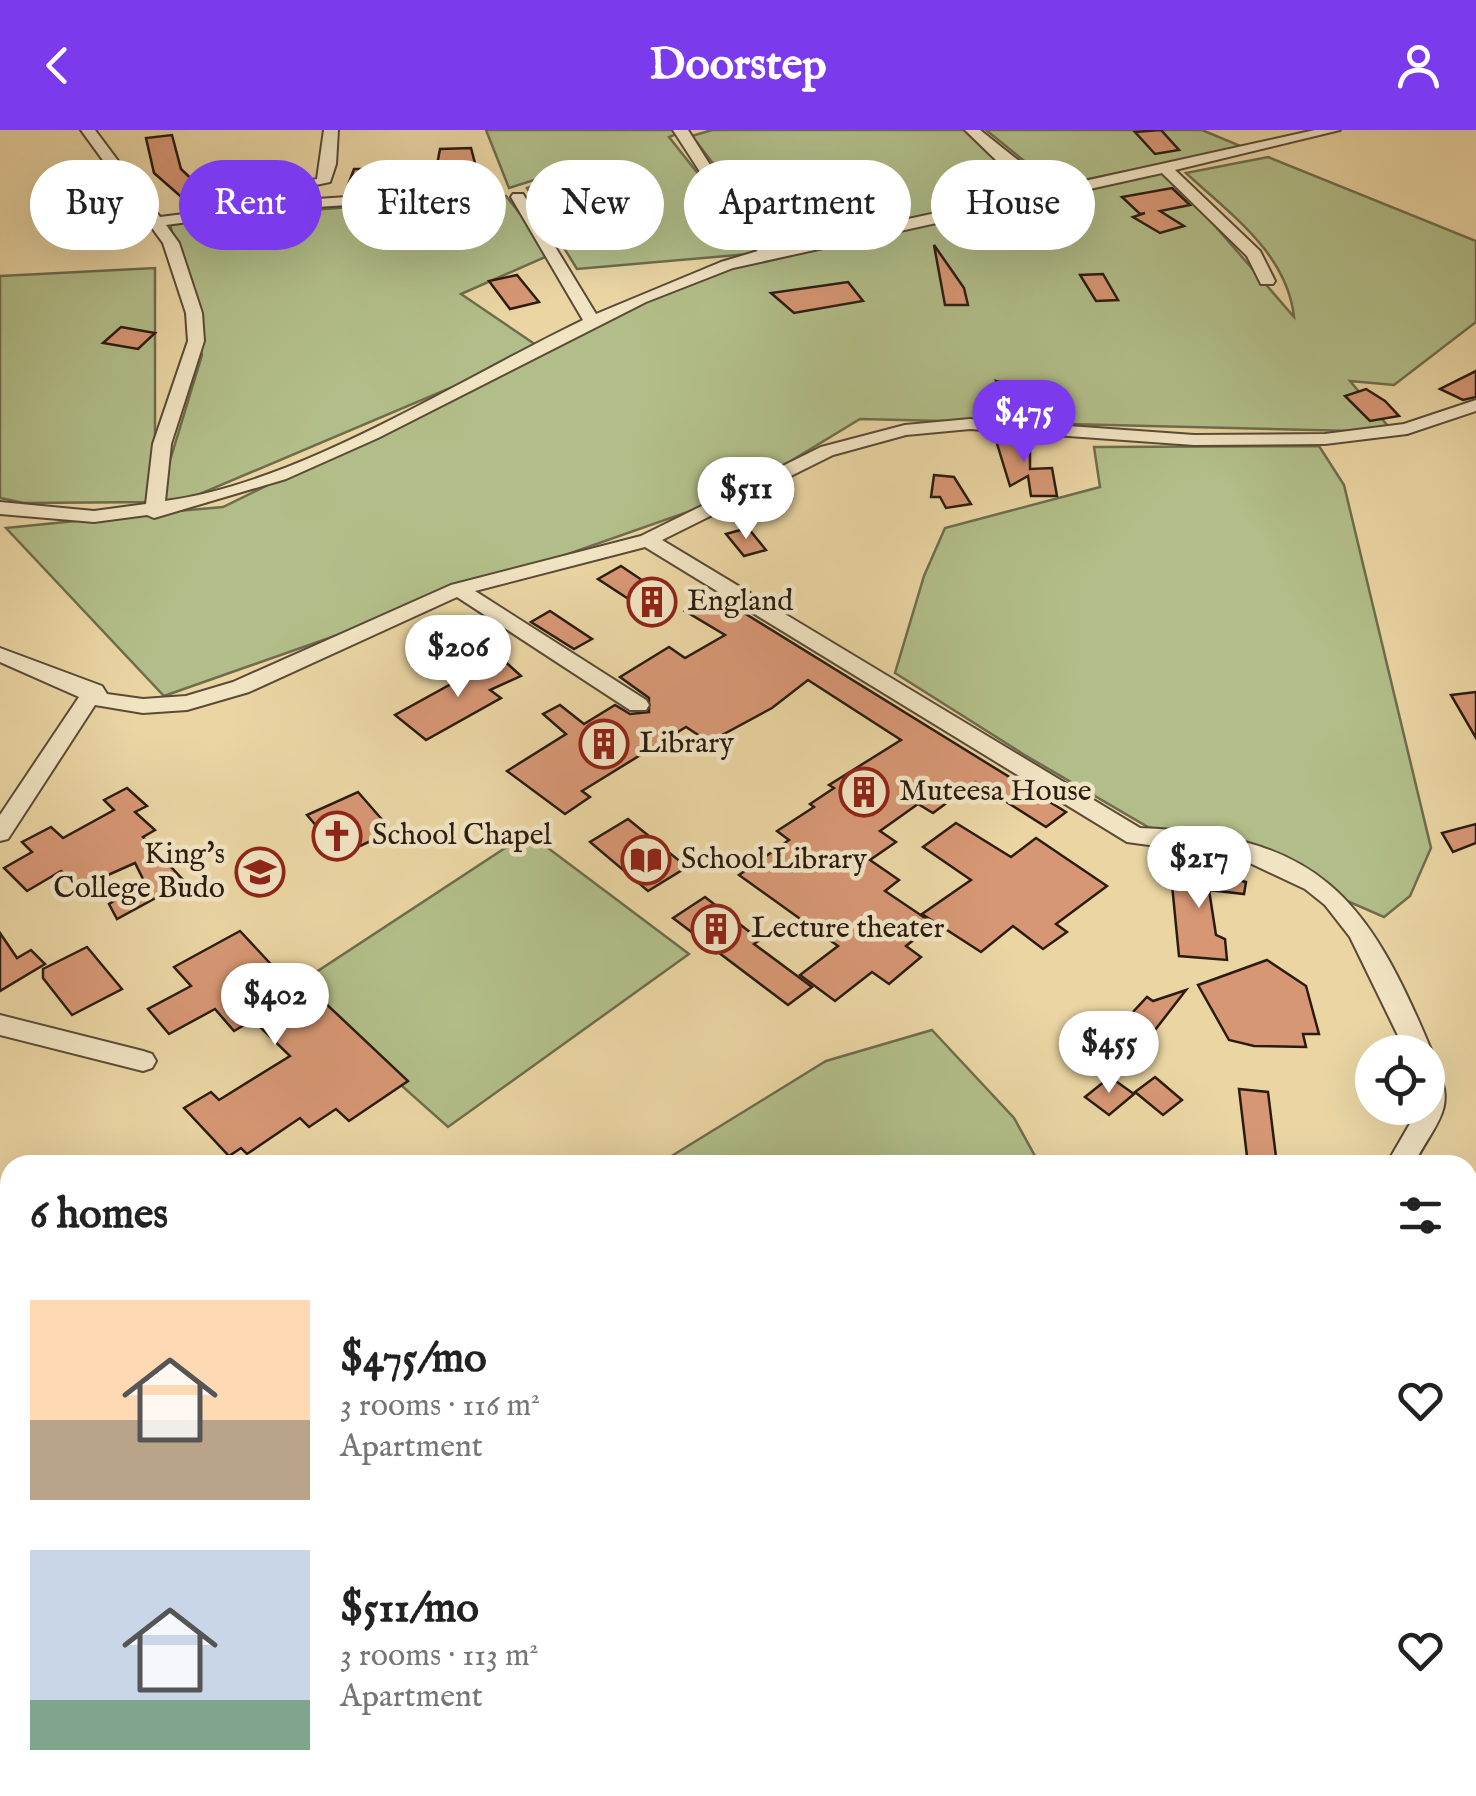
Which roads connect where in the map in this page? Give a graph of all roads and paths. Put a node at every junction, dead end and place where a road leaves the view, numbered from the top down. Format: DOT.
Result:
graph roads {
  1 [pos="88,130"];
  2 [pos="331,130"];
  3 [pos="682,130"];
  4 [pos="972,130"];
  5 [pos="1333,130"];
  6 [pos="110,160"];
  7 [pos="1005,160"];
  8 [pos="1165,168"];
  9 [pos="322,182"];
  10 [pos="1095,183"];
  11 [pos="518,198"];
  12 [pos="931,219"];
  13 [pos="159,226"];
  14 [pos="774,254"];
  15 [pos="1267,280"];
  16 [pos="592,323"];
  17 [pos="1476,405"];
  18 [pos="0,508"];
  19 [pos="154,512"];
  20 [pos="648,540"];
  21 [pos="458,589"];
  22 [pos="0,654"];
  23 [pos="94,691"];
  24 [pos="638,705"];
  25 [pos="0,833"];
  26 [pos="0,1025"];
  27 [pos="1411,1035"];
  28 [pos="143,1061"];
  29 [pos="1428,1125"];
  30 [pos="1407,1155"];
  1 -- 6 [label="street"];
  2 -- 9 [label="street"];
  3 -- 14 [label="street"];
  4 -- 7 [label="street"];
  5 -- 8 [label="street"];
  8 -- 10 [label="street"];
  8 -- 15 [label="street"];
  11 -- 16 [label="street"];
  12 -- 14 [label="street"];
  13 -- 19 [label="street"];
  14 -- 16 [label="street"];
  16 -- 19 [label="street"];
  17 -- 20 [label="street"];
  18 -- 19 [label="street"];
  20 -- 21 [label="street"];
  20 -- 27 [label="street"];
  21 -- 23 [label="street"];
  21 -- 24 [label="street"];
  22 -- 23 [label="street"];
  23 -- 25 [label="street"];
  26 -- 28 [label="street"];
  29 -- 30 [label="street"];
}
